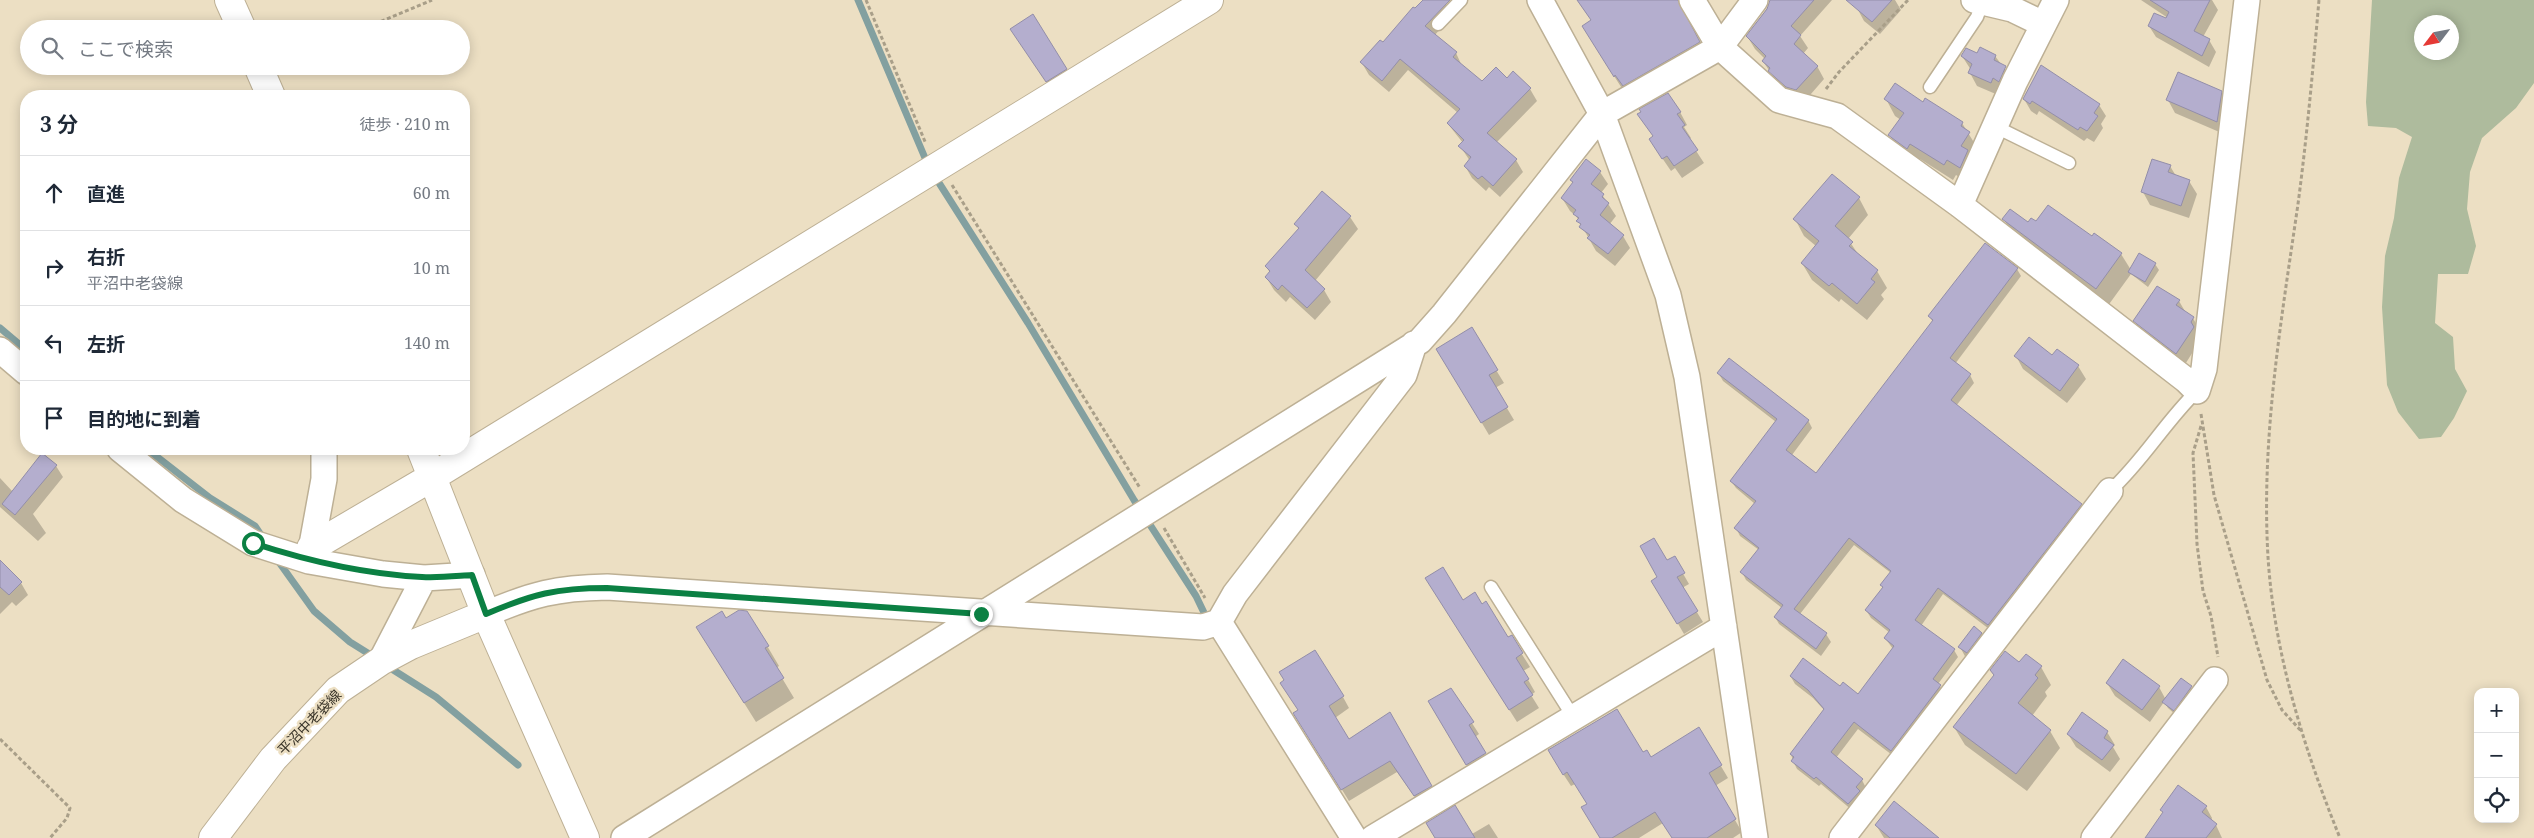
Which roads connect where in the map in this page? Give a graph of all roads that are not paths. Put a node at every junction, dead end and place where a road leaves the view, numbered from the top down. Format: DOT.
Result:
graph roads {
  1 [pos="229,0"];
  2 [pos="1209,0"];
  3 [pos="1461,0"];
  4 [pos="1540,0"];
  5 [pos="1692,0"];
  6 [pos="1755,0"];
  7 [pos="1979,0"];
  8 [pos="2056,0"];
  9 [pos="2246,0"];
  10 [pos="238,20"];
  11 [pos="1438,24"];
  12 [pos="2043,24"];
  13 [pos="1720,47"];
  14 [pos="262,75"];
  15 [pos="1930,87"];
  16 [pos="268,90"];
  17 [pos="1602,114"];
  18 [pos="1994,126"];
  19 [pos="2069,163"];
  20 [pos="1960,205"];
  21 [pos="1414,344"];
  22 [pos="0,350"];
  23 [pos="20,367"];
  24 [pos="2197,391"];
  25 [pos="470,454"];
  26 [pos="127,455"];
  27 [pos="324,455"];
  28 [pos="423,455"];
  29 [pos="468,455"];
  30 [pos="432,477"];
  31 [pos="2110,491"];
  32 [pos="310,555"];
  33 [pos="472,575"];
  34 [pos="424,578"];
  35 [pos="1491,587"];
  36 [pos="486,614"];
  37 [pos="981,614"];
  38 [pos="1219,622"];
  39 [pos="1724,628"];
  40 [pos="380,661"];
  41 [pos="2215,680"];
  42 [pos="1574,718"];
  43 [pos="214,838"];
  44 [pos="585,838"];
  45 [pos="624,838"];
  46 [pos="1354,838"];
  47 [pos="1373,838"];
  48 [pos="1755,838"];
  49 [pos="1842,838"];
  50 [pos="2094,838"];
  1 -- 10 [label="street"];
  2 -- 25 [label="street"];
  3 -- 11 [label="lane"];
  4 -- 17 [label="street"];
  5 -- 13 [label="street"];
  6 -- 13 [label="street"];
  7 -- 12 [label="street"];
  7 -- 15 [label="lane"];
  8 -- 12 [label="street"];
  9 -- 24 [label="street"];
  12 -- 18 [label="street"];
  13 -- 17 [label="street"];
  13 -- 20 [label="street"];
  14 -- 16 [label="street"];
  17 -- 21 [label="street"];
  17 -- 39 [label="street"];
  18 -- 19 [label="lane"];
  18 -- 20 [label="street"];
  20 -- 24 [label="street"];
  21 -- 37 [label="street"];
  21 -- 38 [label="street"];
  22 -- 23 [label="street"];
  24 -- 31 [label="lane"];
  26 -- 32 [label="street"];
  27 -- 32 [label="street"];
  28 -- 30 [label="street"];
  29 -- 30 [label="street"];
  30 -- 32 [label="street"];
  30 -- 33 [label="street"];
  31 -- 49 [label="street"];
  32 -- 34 [label="street"];
  33 -- 34 [label="street"];
  33 -- 36 [label="street"];
  34 -- 40 [label="street"];
  35 -- 42 [label="lane"];
  36 -- 37 [label="street"];
  36 -- 40 [label="street, 平沼中老袋線"];
  36 -- 44 [label="street"];
  37 -- 38 [label="street"];
  37 -- 45 [label="street"];
  38 -- 46 [label="street"];
  39 -- 42 [label="street"];
  39 -- 48 [label="street"];
  40 -- 43 [label="street, 平沼中老袋線"];
  41 -- 50 [label="street"];
  42 -- 47 [label="street"];
}
